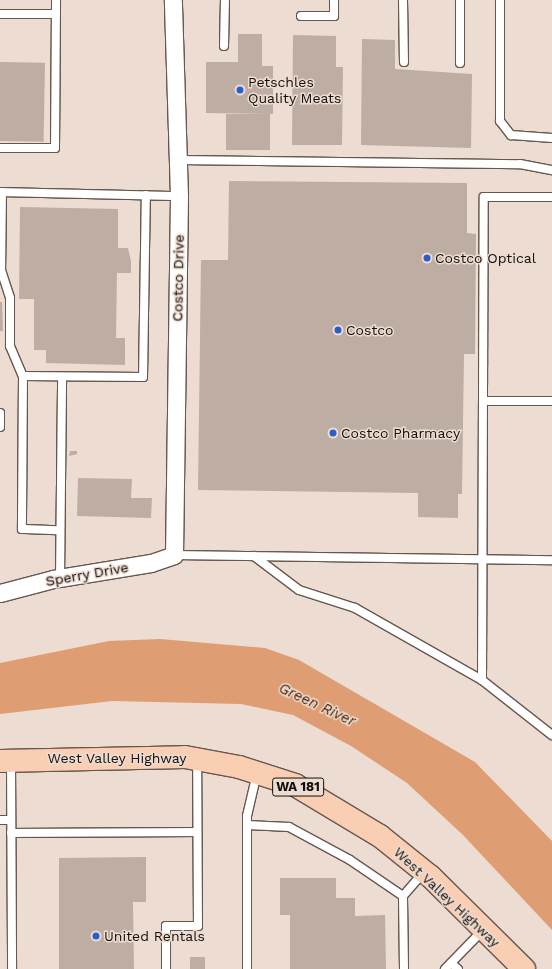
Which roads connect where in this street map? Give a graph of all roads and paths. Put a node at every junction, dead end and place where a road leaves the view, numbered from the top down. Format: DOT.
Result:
graph roads {
  1 [pos="56,0"];
  2 [pos="173,0"];
  3 [pos="225,0"];
  4 [pos="334,0"];
  5 [pos="403,0"];
  6 [pos="460,0"];
  7 [pos="500,0"];
  8 [pos="0,14"];
  9 [pos="56,14"];
  10 [pos="301,16"];
  11 [pos="224,46"];
  12 [pos="404,62"];
  13 [pos="460,63"];
  14 [pos="552,138"];
  15 [pos="0,148"];
  16 [pos="179,160"];
  17 [pos="552,170"];
  18 [pos="1,192"];
  19 [pos="146,195"];
  20 [pos="179,196"];
  21 [pos="552,197"];
  22 [pos="23,376"];
  23 [pos="62,376"];
  24 [pos="483,401"];
  25 [pos="552,401"];
  26 [pos="0,413"];
  27 [pos="0,427"];
  28 [pos="60,530"];
  29 [pos="174,555"];
  30 [pos="254,556"];
  31 [pos="482,559"];
  32 [pos="552,560"];
  33 [pos="60,578"];
  34 [pos="0,593"];
  35 [pos="482,680"];
  36 [pos="552,735"];
  37 [pos="197,759"];
  38 [pos="6,760"];
  39 [pos="257,772"];
  40 [pos="0,820"];
  41 [pos="11,820"];
  42 [pos="247,825"];
  43 [pos="197,832"];
  44 [pos="11,833"];
  45 [pos="424,872"];
  46 [pos="403,896"];
  47 [pos="483,929"];
  48 [pos="451,963"];
  49 [pos="12,969"];
  50 [pos="166,969"];
  51 [pos="247,969"];
  52 [pos="404,969"];
  53 [pos="445,969"];
  54 [pos="458,969"];
  55 [pos="524,969"];
  1 -- 9 [label="lane"];
  2 -- 16 [label="street, Costco Drive"];
  3 -- 11 [label="lane"];
  4 -- 10 [label="lane"];
  5 -- 12 [label="lane"];
  6 -- 13 [label="lane"];
  7 -- 14 [label="lane"];
  8 -- 9 [label="lane"];
  9 -- 15 [label="lane"];
  16 -- 17 [label="lane"];
  16 -- 20 [label="street, Costco Drive"];
  18 -- 19 [label="lane"];
  18 -- 22 [label="lane"];
  19 -- 20 [label="lane"];
  19 -- 23 [label="lane"];
  20 -- 29 [label="street, Costco Drive"];
  21 -- 24 [label="lane"];
  22 -- 23 [label="lane"];
  22 -- 28 [label="lane"];
  23 -- 28 [label="lane"];
  24 -- 25 [label="lane"];
  24 -- 31 [label="lane"];
  26 -- 27 [label="lane"];
  28 -- 33 [label="lane"];
  29 -- 30 [label="lane"];
  29 -- 33 [label="street, Sperry Drive"];
  30 -- 31 [label="lane"];
  30 -- 35 [label="lane"];
  31 -- 32 [label="lane"];
  31 -- 35 [label="lane"];
  33 -- 34 [label="street, Sperry Drive"];
  35 -- 36 [label="lane"];
  37 -- 38 [label="main road, West Valley Highway / WA 181"];
  37 -- 39 [label="main road, West Valley Highway / WA 181"];
  37 -- 43 [label="lane"];
  38 -- 41 [label="lane"];
  39 -- 42 [label="lane"];
  39 -- 45 [label="main road, West Valley Highway / WA 181"];
  40 -- 41 [label="lane"];
  41 -- 44 [label="lane"];
  42 -- 46 [label="lane"];
  42 -- 51 [label="lane"];
  43 -- 44 [label="lane"];
  43 -- 50 [label="lane"];
  44 -- 49 [label="lane"];
  45 -- 46 [label="lane"];
  45 -- 47 [label="main road, West Valley Highway / WA 181"];
  46 -- 52 [label="lane"];
  47 -- 48 [label="lane"];
  47 -- 55 [label="main road, West Valley Highway / WA 181"];
  48 -- 53 [label="lane"];
  48 -- 54 [label="lane"];
}
